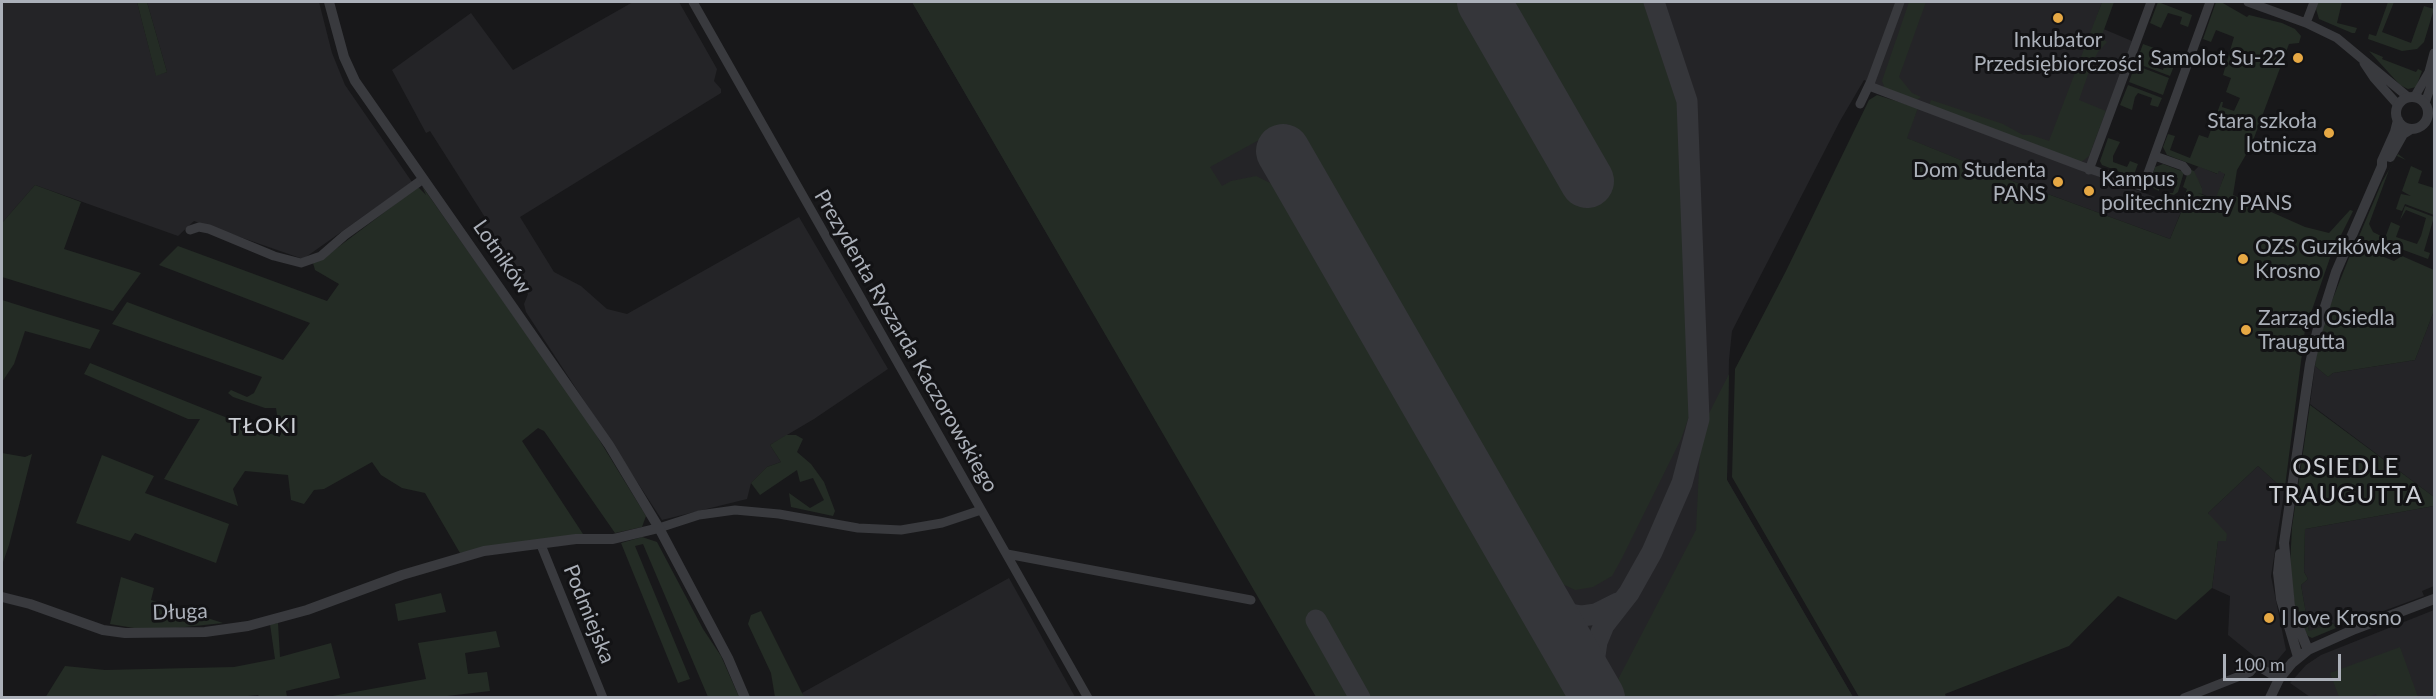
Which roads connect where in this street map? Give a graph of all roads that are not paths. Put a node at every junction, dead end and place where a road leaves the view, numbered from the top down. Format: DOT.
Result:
graph roads {
  1 [pos="329,2"];
  2 [pos="693,2"];
  3 [pos="1900,2"];
  4 [pos="2151,2"];
  5 [pos="2210,2"];
  6 [pos="2248,2"];
  7 [pos="2314,2"];
  8 [pos="2306,22"];
  9 [pos="2434,53"];
  10 [pos="2361,58"];
  11 [pos="2434,76"];
  12 [pos="1869,86"];
  13 [pos="2412,97"];
  14 [pos="2425,103"];
  15 [pos="1860,104"];
  16 [pos="2397,105"];
  17 [pos="2398,120"];
  18 [pos="2430,121"];
  19 [pos="2411,129"];
  20 [pos="2155,156"];
  21 [pos="2382,166"];
  22 [pos="2089,170"];
  23 [pos="2187,171"];
  24 [pos="423,179"];
  25 [pos="190,230"];
  26 [pos="981,510"];
  27 [pos="659,528"];
  28 [pos="2284,543"];
  29 [pos="541,545"];
  30 [pos="1007,554"];
  31 [pos="2,597"];
  32 [pos="2434,599"];
  33 [pos="1251,600"];
  34 [pos="2308,650"];
  35 [pos="2298,657"];
  36 [pos="2278,679"];
  37 [pos="603,698"];
  38 [pos="745,698"];
  39 [pos="1088,698"];
  40 [pos="2184,698"];
  41 [pos="2270,698"];
  1 -- 24 [label="street, Lotników"];
  2 -- 26 [label="street, Prezydenta Ryszarda Kaczorowskiego"];
  3 -- 12 [label="street"];
  4 -- 22 [label="street"];
  5 -- 20 [label="street"];
  6 -- 8 [label="street"];
  7 -- 8 [label="street"];
  8 -- 10 [label="street"];
  9 -- 13 [label="street"];
  10 -- 13 [label="street"];
  10 -- 16 [label="street"];
  11 -- 14 [label="street"];
  12 -- 15 [label="street"];
  12 -- 22 [label="street"];
  13 -- 14 [label="street"];
  13 -- 16 [label="street"];
  14 -- 18 [label="street"];
  16 -- 17 [label="street"];
  17 -- 19 [label="street"];
  17 -- 21 [label="street"];
  18 -- 19 [label="street"];
  19 -- 21 [label="street"];
  20 -- 22 [label="street"];
  20 -- 23 [label="street"];
  21 -- 28 [label="street"];
  24 -- 25 [label="street"];
  24 -- 27 [label="street, Lotników"];
  26 -- 27 [label="street"];
  26 -- 30 [label="street, Prezydenta Ryszarda Kaczorowskiego"];
  27 -- 29 [label="street"];
  27 -- 38 [label="street, Lotników"];
  28 -- 34 [label="street"];
  28 -- 35 [label="street"];
  29 -- 31 [label="street, Długa"];
  29 -- 37 [label="street, Podmiejska"];
  30 -- 33 [label="street"];
  30 -- 39 [label="street, Prezydenta Ryszarda Kaczorowskiego"];
  32 -- 34 [label="street"];
  34 -- 35 [label="street"];
  35 -- 36 [label="street"];
  36 -- 40 [label="street"];
  36 -- 41 [label="street"];
}
